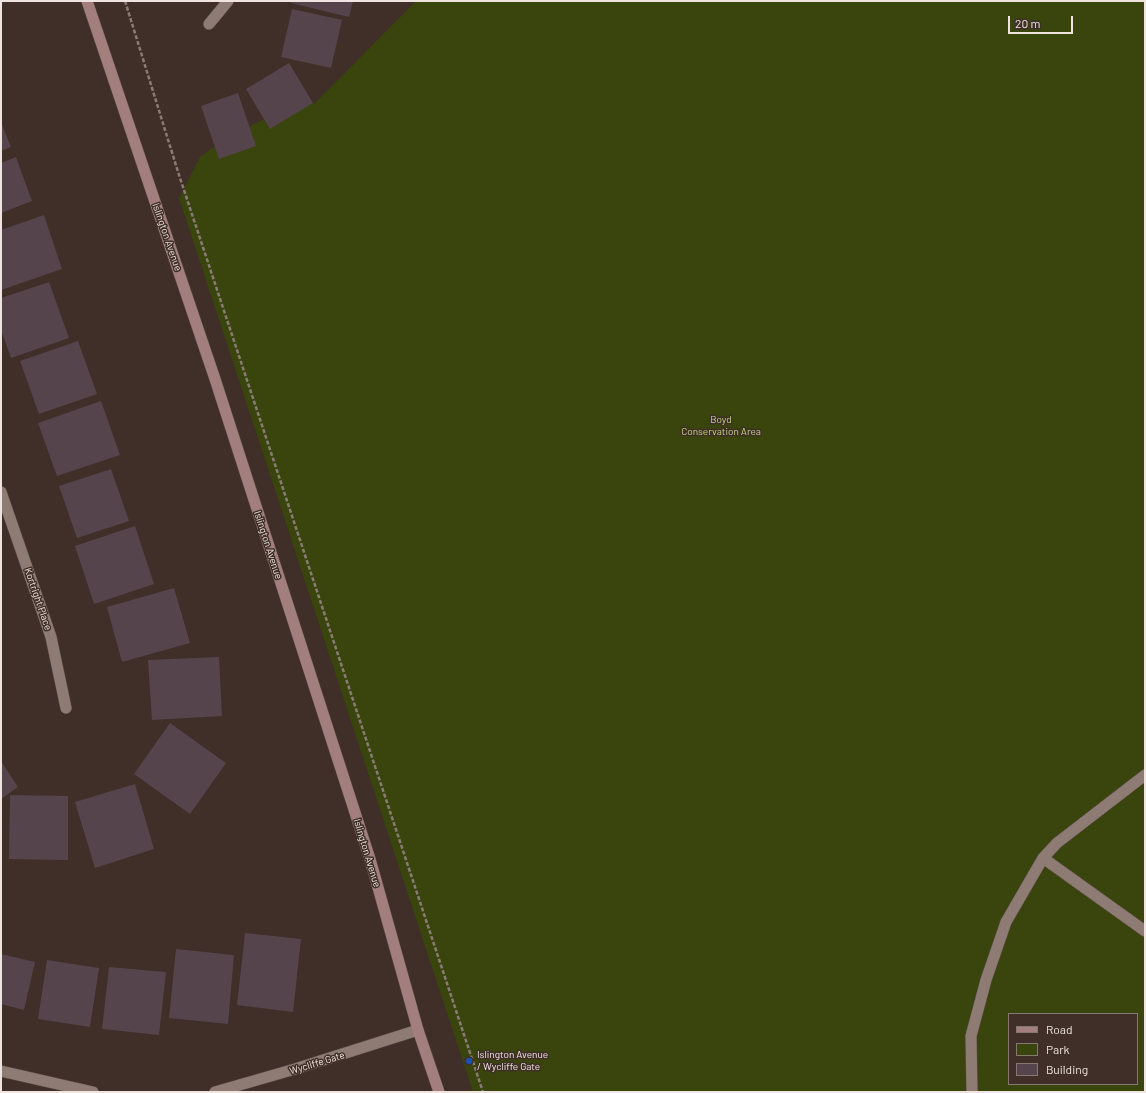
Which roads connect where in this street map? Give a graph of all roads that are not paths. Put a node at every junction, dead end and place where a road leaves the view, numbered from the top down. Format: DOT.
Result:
graph roads {
  1 [pos="87,1"];
  2 [pos="228,1"];
  3 [pos="209,24"];
  4 [pos="1,492"];
  5 [pos="66,708"];
  6 [pos="1145,776"];
  7 [pos="1043,858"];
  8 [pos="1145,931"];
  9 [pos="418,1030"];
  10 [pos="1,1071"];
  11 [pos="93,1092"];
  12 [pos="215,1092"];
  13 [pos="439,1092"];
  14 [pos="972,1092"];
  1 -- 9 [label="main road, Islington Avenue"];
  2 -- 3 [label="street"];
  4 -- 5 [label="street, Kortright Place"];
  6 -- 7 [label="street"];
  7 -- 8 [label="street"];
  7 -- 14 [label="street"];
  9 -- 12 [label="street, Wycliffe Gate"];
  9 -- 13 [label="main road, Islington Avenue"];
  10 -- 11 [label="street"];
}
